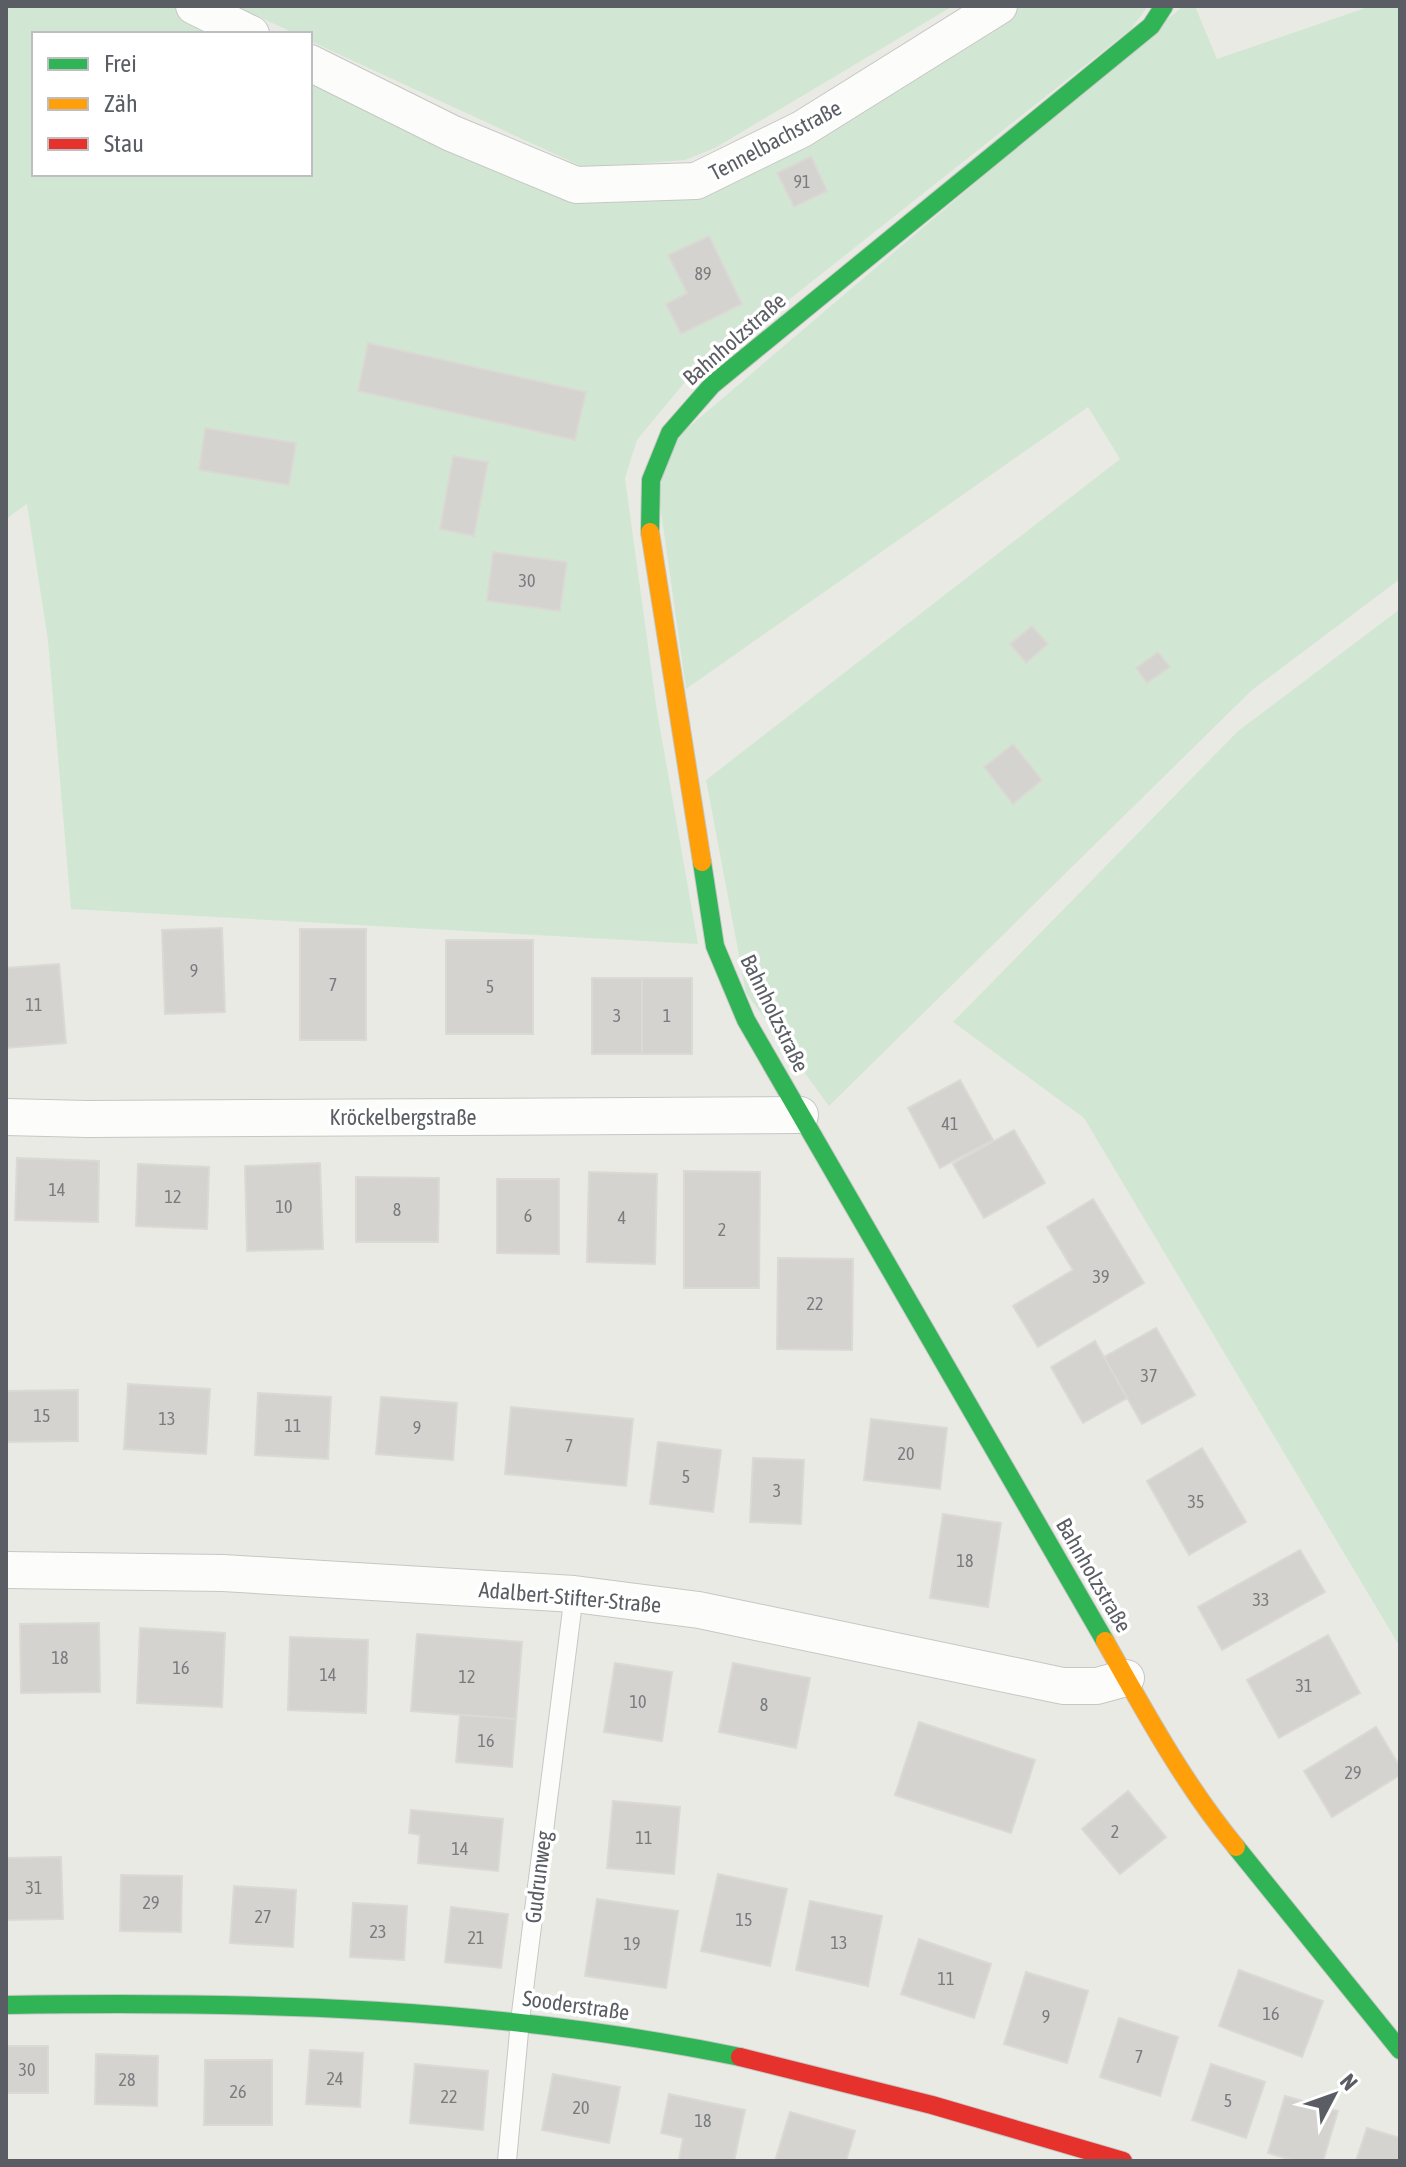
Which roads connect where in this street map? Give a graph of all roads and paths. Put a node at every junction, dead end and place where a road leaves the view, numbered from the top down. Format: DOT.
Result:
graph roads {
  1 [pos="194,6"];
  2 [pos="999,6"];
  3 [pos="1164,6"];
  4 [pos="247,32"];
  5 [pos="312,64"];
  6 [pos="800,1115"];
  7 [pos="6,1117"];
  8 [pos="6,1570"];
  9 [pos="574,1594"];
  10 [pos="1126,1678"];
  11 [pos="6,2005"];
  12 [pos="520,2021"];
  13 [pos="1400,2050"];
  14 [pos="507,2161"];
  15 [pos="1123,2161"];
  1 -- 4 [label="street"];
  2 -- 5 [label="street, Tennelbachstraße"];
  3 -- 6 [label="street, Bahnholzstraße"];
  6 -- 7 [label="street, Kröckelbergstraße"];
  6 -- 10 [label="street, Bahnholzstraße"];
  8 -- 9 [label="street, Adalbert-Stifter-Straße"];
  9 -- 10 [label="street, Adalbert-Stifter-Straße"];
  9 -- 12 [label="lane, Gudrunweg"];
  10 -- 13 [label="street, Bahnholzstraße"];
  11 -- 12 [label="street, Sooderstraße"];
  12 -- 14 [label="lane, Gudrunweg"];
  12 -- 15 [label="street, Sooderstraße"];
}
